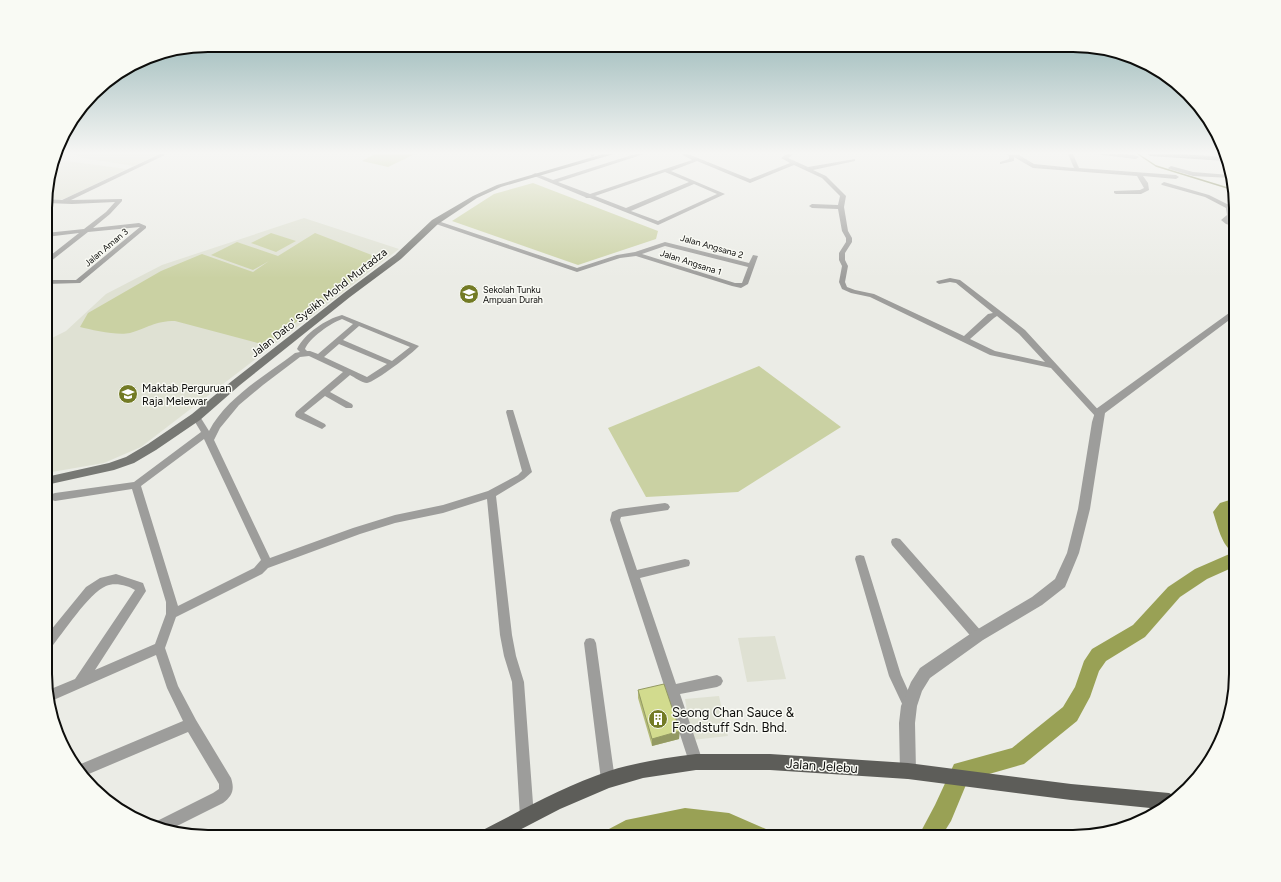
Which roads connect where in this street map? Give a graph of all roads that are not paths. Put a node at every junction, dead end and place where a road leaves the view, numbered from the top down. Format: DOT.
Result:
graph roads {
  1 [pos="77,195"];
  2 [pos="478,195"];
  3 [pos="584,195"];
  4 [pos="593,195"];
  5 [pos="663,195"];
  6 [pos="719,195"];
  7 [pos="841,195"];
  8 [pos="1204,195"];
  9 [pos="588,197"];
  10 [pos="52,201"];
  11 [pos="62,202"];
  12 [pos="812,206"];
  13 [pos="841,207"];
  14 [pos="1229,207"];
  15 [pos="625,211"];
  16 [pos="1229,216"];
  17 [pos="435,222"];
  18 [pos="1229,222"];
  19 [pos="86,230"];
  20 [pos="52,234"];
  21 [pos="636,254"];
  22 [pos="755,256"];
  23 [pos="52,258"];
  24 [pos="751,266"];
  25 [pos="52,282"];
  26 [pos="939,282"];
  27 [pos="999,312"];
  28 [pos="1229,316"];
  29 [pos="358,324"];
  30 [pos="965,339"];
  31 [pos="338,341"];
  32 [pos="304,353"];
  33 [pos="319,357"];
  34 [pos="392,364"];
  35 [pos="1053,366"];
  36 [pos="348,372"];
  37 [pos="324,392"];
  38 [pos="349,406"];
  39 [pos="510,412"];
  40 [pos="1099,415"];
  41 [pos="196,417"];
  42 [pos="322,426"];
  43 [pos="208,437"];
  44 [pos="52,480"];
  45 [pos="136,485"];
  46 [pos="491,494"];
  47 [pos="56,497"];
  48 [pos="665,507"];
  49 [pos="896,542"];
  50 [pos="860,559"];
  51 [pos="685,563"];
  52 [pos="264,565"];
  53 [pos="635,575"];
  54 [pos="172,614"];
  55 [pos="978,636"];
  56 [pos="52,638"];
  57 [pos="590,643"];
  58 [pos="159,648"];
  59 [pos="716,681"];
  60 [pos="80,682"];
  61 [pos="673,690"];
  62 [pos="53,694"];
  63 [pos="909,706"];
  64 [pos="191,724"];
  65 [pos="696,762"];
  66 [pos="84,769"];
  67 [pos="908,771"];
  68 [pos="608,780"];
  69 [pos="1164,801"];
  70 [pos="527,817"];
  71 [pos="165,824"];
  72 [pos="501,830"];
  1 -- 11 [label="street"];
  2 -- 17 [label="main road, Jalan Dato' Syeikh Mohd Murtadza"];
  3 -- 9 [label="street"];
  4 -- 9 [label="street"];
  5 -- 15 [label="street"];
  6 -- 15 [label="street"];
  7 -- 13 [label="street"];
  8 -- 14 [label="street"];
  9 -- 15 [label="street"];
  10 -- 11 [label="street"];
  11 -- 19 [label="street"];
  12 -- 13 [label="street"];
  13 -- 30 [label="street"];
  16 -- 18 [label="street"];
  17 -- 21 [label="street"];
  17 -- 41 [label="main road, Jalan Dato' Syeikh Mohd Murtadza"];
  19 -- 20 [label="street"];
  19 -- 23 [label="street"];
  19 -- 25 [label="street, Jalan Aman 3"];
  21 -- 24 [label="street, Jalan Angsana 2"];
  21 -- 24 [label="street, Jalan Angsana 1"];
  22 -- 24 [label="street"];
  26 -- 27 [label="street"];
  27 -- 30 [label="street"];
  27 -- 35 [label="street"];
  28 -- 40 [label="street"];
  29 -- 31 [label="street"];
  29 -- 32 [label="street"];
  29 -- 34 [label="street"];
  30 -- 35 [label="street"];
  31 -- 33 [label="street"];
  31 -- 34 [label="street"];
  32 -- 33 [label="street"];
  32 -- 43 [label="street"];
  33 -- 36 [label="street"];
  34 -- 36 [label="street"];
  35 -- 40 [label="street"];
  36 -- 37 [label="street"];
  37 -- 38 [label="street"];
  37 -- 42 [label="street"];
  39 -- 46 [label="street"];
  40 -- 55 [label="street"];
  41 -- 43 [label="street"];
  41 -- 44 [label="main road, Jalan Dato' Syeikh Mohd Murtadza"];
  43 -- 45 [label="street"];
  43 -- 52 [label="street"];
  45 -- 47 [label="street"];
  45 -- 54 [label="street"];
  46 -- 52 [label="street"];
  46 -- 70 [label="street"];
  48 -- 53 [label="street"];
  49 -- 55 [label="street"];
  50 -- 63 [label="street"];
  51 -- 53 [label="street"];
  52 -- 54 [label="street"];
  53 -- 61 [label="street"];
  54 -- 58 [label="street"];
  55 -- 63 [label="street"];
  56 -- 60 [label="street"];
  57 -- 68 [label="street"];
  58 -- 60 [label="street"];
  58 -- 64 [label="street"];
  59 -- 61 [label="street"];
  60 -- 62 [label="street"];
  61 -- 65 [label="street"];
  63 -- 67 [label="street"];
  64 -- 66 [label="street"];
  64 -- 71 [label="street"];
  65 -- 67 [label="main road, Jalan Jelebu"];
  65 -- 68 [label="main road, Jalan Jelebu"];
  67 -- 69 [label="main road, Jalan Jelebu"];
  68 -- 70 [label="main road, Jalan Jelebu"];
  70 -- 72 [label="main road, Jalan Jelebu"];
}
